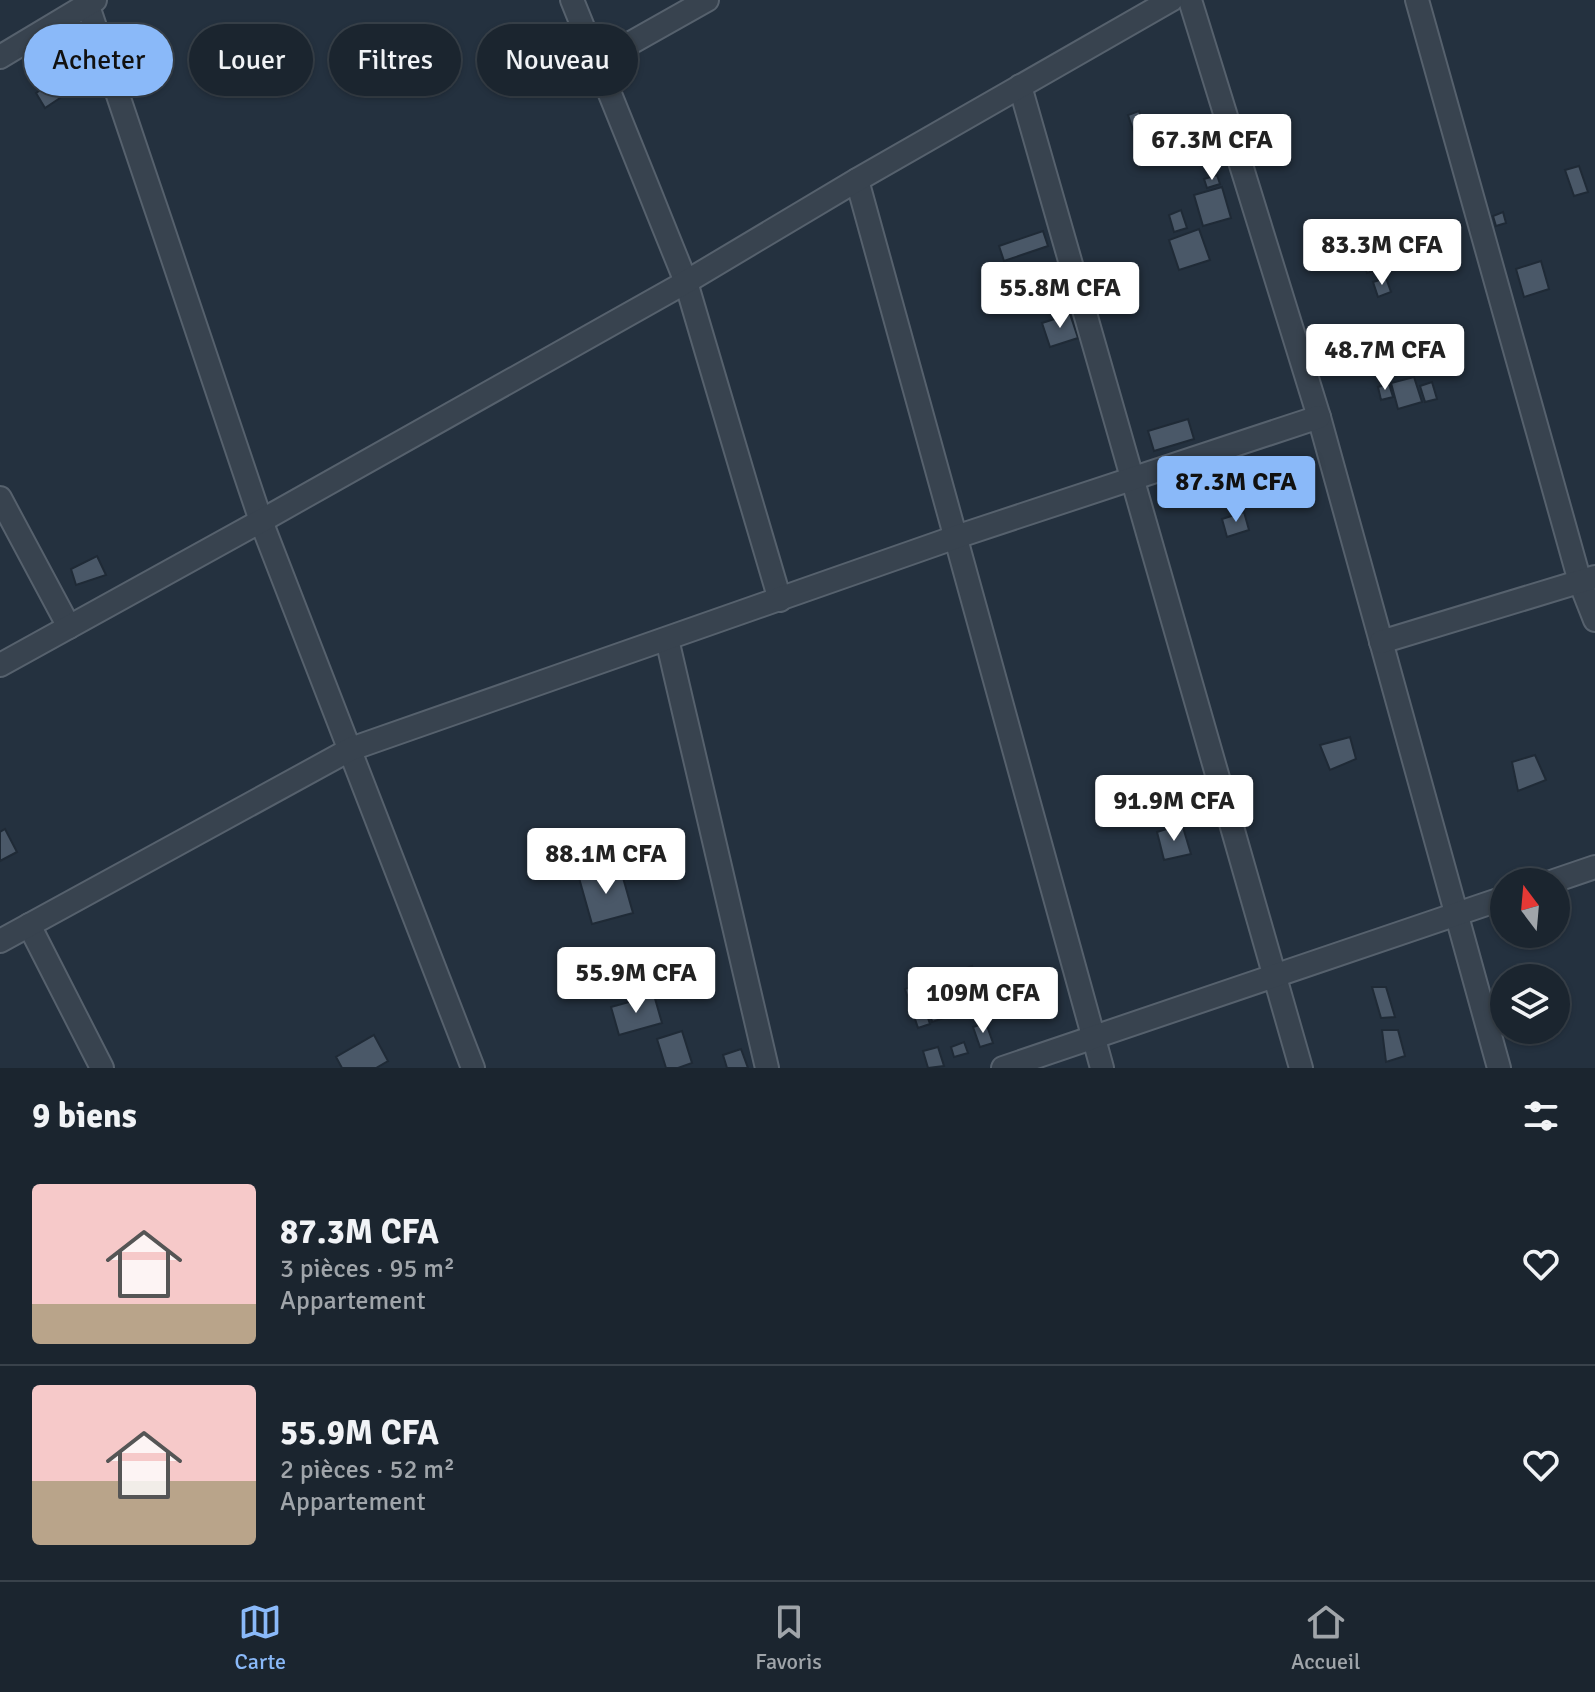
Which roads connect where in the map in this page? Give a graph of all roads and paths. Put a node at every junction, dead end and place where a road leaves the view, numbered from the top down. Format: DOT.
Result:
graph roads {
  1 [pos="572,0"];
  2 [pos="707,0"];
  3 [pos="1171,0"];
  4 [pos="1190,0"];
  5 [pos="1417,0"];
  6 [pos="90,1"];
  7 [pos="582,24"];
  8 [pos="638,39"];
  9 [pos="0,57"];
  10 [pos="1020,86"];
  11 [pos="611,96"];
  12 [pos="857,180"];
  13 [pos="686,282"];
  14 [pos="1319,417"];
  15 [pos="1132,478"];
  16 [pos="0,498"];
  17 [pos="261,521"];
  18 [pos="956,537"];
  19 [pos="1588,579"];
  20 [pos="780,600"];
  21 [pos="1595,620"];
  22 [pos="69,627"];
  23 [pos="667,639"];
  24 [pos="1381,642"];
  25 [pos="0,665"];
  26 [pos="351,749"];
  27 [pos="1595,867"];
  28 [pos="1570,876"];
  29 [pos="1490,903"];
  30 [pos="1457,914"];
  31 [pos="29,925"];
  32 [pos="0,941"];
  33 [pos="1275,976"];
  34 [pos="1094,1037"];
  35 [pos="102,1068"];
  36 [pos="473,1068"];
  37 [pos="767,1068"];
  38 [pos="1003,1068"];
  39 [pos="1102,1068"];
  40 [pos="1301,1068"];
  41 [pos="1499,1068"];
  1 -- 7 [label="street"];
  2 -- 8 [label="street"];
  3 -- 10 [label="street"];
  4 -- 14 [label="street"];
  5 -- 19 [label="street"];
  6 -- 9 [label="street"];
  6 -- 17 [label="street"];
  10 -- 12 [label="street"];
  10 -- 15 [label="street"];
  11 -- 13 [label="street"];
  12 -- 13 [label="street"];
  12 -- 18 [label="street"];
  13 -- 17 [label="street"];
  13 -- 20 [label="street"];
  14 -- 15 [label="street"];
  14 -- 24 [label="street"];
  15 -- 18 [label="street"];
  15 -- 33 [label="street"];
  16 -- 22 [label="street"];
  17 -- 22 [label="street"];
  17 -- 26 [label="street"];
  18 -- 20 [label="street"];
  18 -- 34 [label="street"];
  19 -- 21 [label="street"];
  19 -- 24 [label="street"];
  20 -- 23 [label="street"];
  22 -- 25 [label="street"];
  23 -- 26 [label="street"];
  23 -- 37 [label="street"];
  24 -- 30 [label="street"];
  26 -- 31 [label="street"];
  26 -- 36 [label="street"];
  27 -- 28 [label="street"];
  29 -- 30 [label="street"];
  30 -- 33 [label="street"];
  30 -- 41 [label="street"];
  31 -- 32 [label="street"];
  31 -- 35 [label="street"];
  33 -- 34 [label="street"];
  33 -- 40 [label="street"];
  34 -- 38 [label="street"];
  34 -- 39 [label="street"];
}
